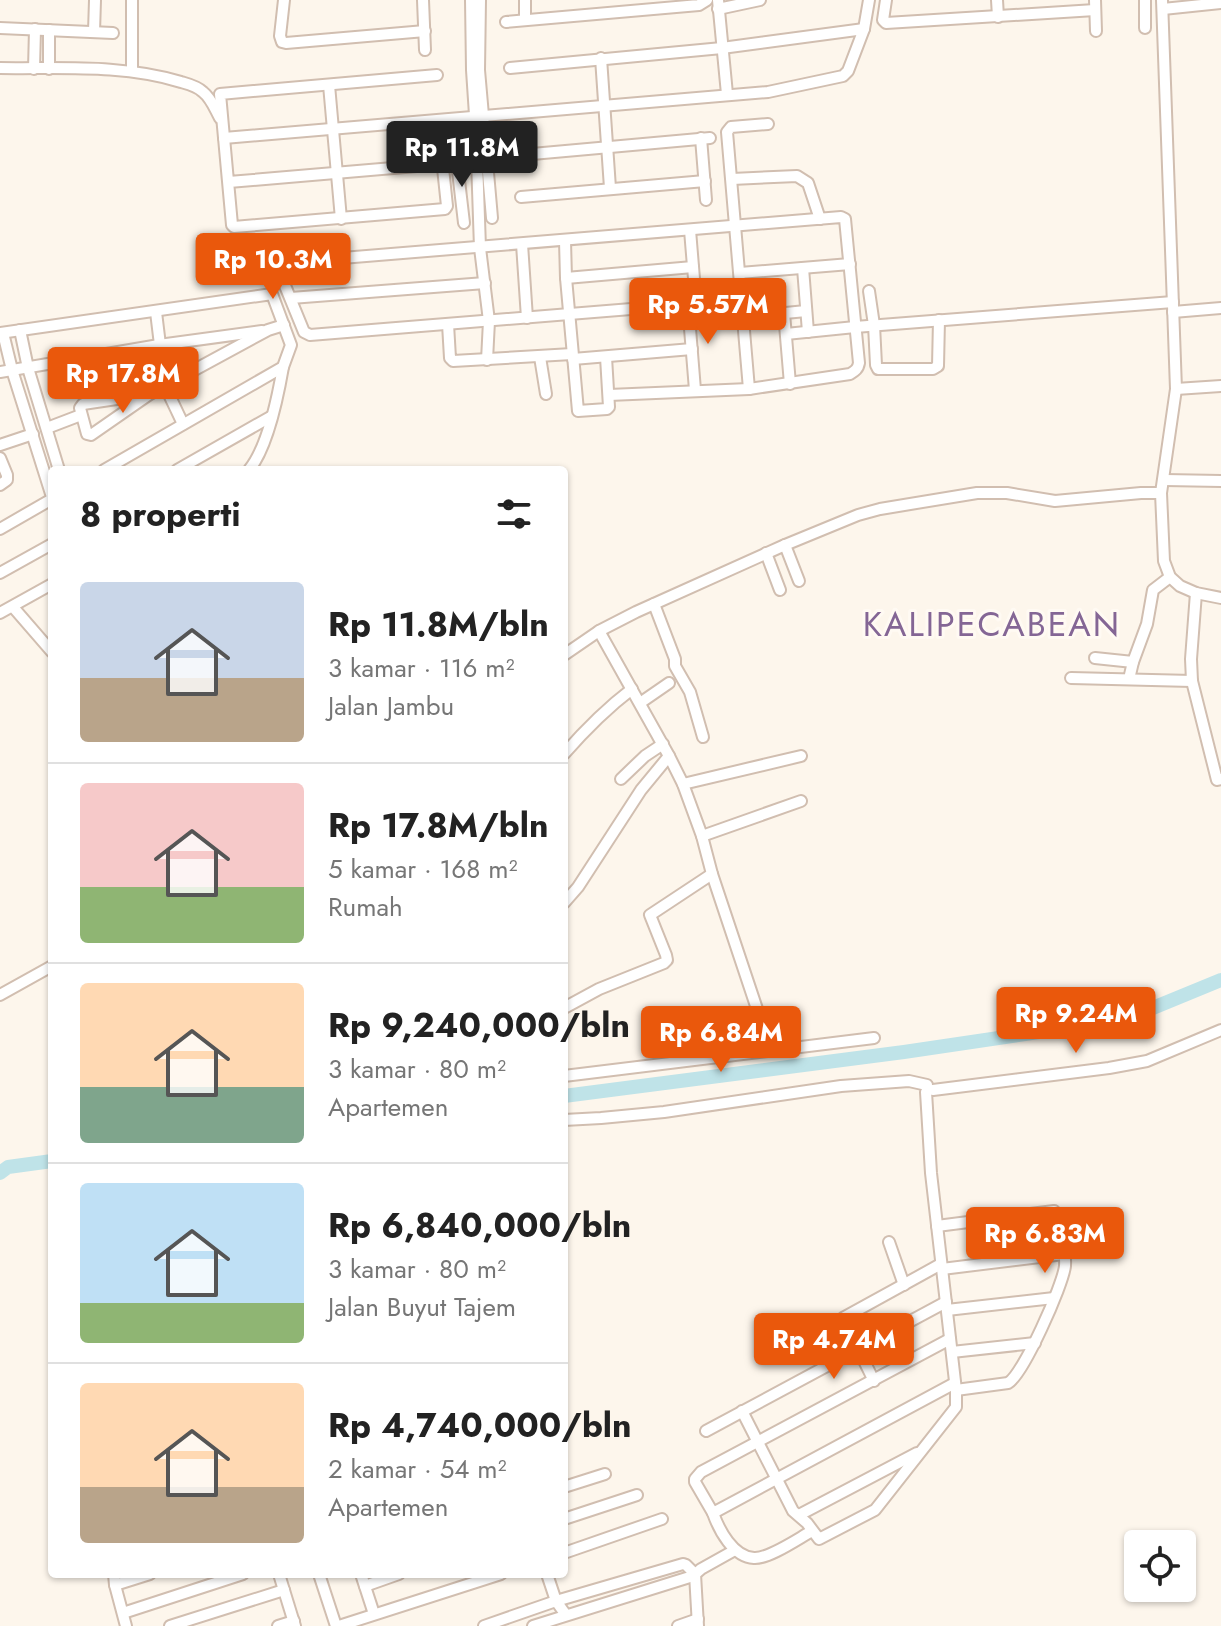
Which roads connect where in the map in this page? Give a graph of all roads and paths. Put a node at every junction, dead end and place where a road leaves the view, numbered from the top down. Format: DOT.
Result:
graph roads {
  1 [pos="95,0"];
  2 [pos="132,0"];
  3 [pos="284,0"];
  4 [pos="423,0"];
  5 [pos="471,0"];
  6 [pos="480,0"];
  7 [pos="525,0"];
  8 [pos="707,0"];
  9 [pos="760,0"];
  10 [pos="869,0"];
  11 [pos="886,0"];
  12 [pos="997,0"];
  13 [pos="1145,0"];
  14 [pos="1221,3"];
  15 [pos="662,4"];
  16 [pos="718,4"];
  17 [pos="1095,5"];
  18 [pos="1163,5"];
  19 [pos="998,17"];
  20 [pos="525,20"];
  21 [pos="506,22"];
  22 [pos="0,28"];
  23 [pos="1145,28"];
  24 [pos="35,29"];
  25 [pos="864,29"];
  26 [pos="49,30"];
  27 [pos="425,31"];
  28 [pos="1096,31"];
  29 [pos="94,32"];
  30 [pos="113,33"];
  31 [pos="722,48"];
  32 [pos="425,50"];
  33 [pos="601,58"];
  34 [pos="0,68"];
  35 [pos="510,68"];
  36 [pos="34,69"];
  37 [pos="49,69"];
  38 [pos="132,70"];
  39 [pos="437,75"];
  40 [pos="329,85"];
  41 [pos="727,94"];
  42 [pos="603,105"];
  43 [pos="480,117"];
  44 [pos="452,120"];
  45 [pos="222,124"];
  46 [pos="768,124"];
  47 [pos="332,129"];
  48 [pos="224,138"];
  49 [pos="607,147"];
  50 [pos="521,155"];
  51 [pos="338,174"];
  52 [pos="732,179"];
  53 [pos="705,181"];
  54 [pos="229,182"];
  55 [pos="610,188"];
  56 [pos="521,197"];
  57 [pos="706,200"];
  58 [pos="492,218"];
  59 [pos="341,219"];
  60 [pos="820,219"];
  61 [pos="464,223"];
  62 [pos="736,226"];
  63 [pos="690,230"];
  64 [pos="565,241"];
  65 [pos="522,244"];
  66 [pos="480,248"];
  67 [pos="850,264"];
  68 [pos="693,267"];
  69 [pos="803,268"];
  70 [pos="740,273"];
  71 [pos="566,278"];
  72 [pos="485,283"];
  73 [pos="869,291"];
  74 [pos="291,298"];
  75 [pos="742,300"];
  76 [pos="692,304"];
  77 [pos="1173,307"];
  78 [pos="1221,308"];
  79 [pos="806,311"];
  80 [pos="156,312"];
  81 [pos="784,313"];
  82 [pos="569,314"];
  83 [pos="743,317"];
  84 [pos="527,318"];
  85 [pos="289,320"];
  86 [pos="939,320"];
  87 [pos="489,321"];
  88 [pos="448,324"];
  89 [pos="865,326"];
  90 [pos="20,330"];
  91 [pos="268,330"];
  92 [pos="808,332"];
  93 [pos="2,333"];
  94 [pos="786,334"];
  95 [pos="159,345"];
  96 [pos="692,349"];
  97 [pos="540,357"];
  98 [pos="572,357"];
  99 [pos="606,357"];
  100 [pos="487,360"];
  101 [pos="283,367"];
  102 [pos="28,368"];
  103 [pos="12,370"];
  104 [pos="0,372"];
  105 [pos="790,384"];
  106 [pos="165,386"];
  107 [pos="1221,386"];
  108 [pos="749,389"];
  109 [pos="1176,389"];
  110 [pos="695,390"];
  111 [pos="150,394"];
  112 [pos="546,394"];
  113 [pos="609,395"];
  114 [pos="81,415"];
  115 [pos="272,416"];
  116 [pos="183,424"];
  117 [pos="47,428"];
  118 [pos="33,434"];
  119 [pos="0,445"];
  120 [pos="0,458"];
  121 [pos="58,466"];
  122 [pos="111,466"];
  123 [pos="184,466"];
  124 [pos="251,466"];
  125 [pos="1165,480"];
  126 [pos="1221,481"];
  127 [pos="0,485"];
  128 [pos="48,485"];
  129 [pos="1161,493"];
  130 [pos="48,500"];
  131 [pos="0,529"];
  132 [pos="785,545"];
  133 [pos="48,546"];
  134 [pos="766,553"];
  135 [pos="0,573"];
  136 [pos="1170,577"];
  137 [pos="799,581"];
  138 [pos="48,586"];
  139 [pos="780,590"];
  140 [pos="1196,593"];
  141 [pos="1221,598"];
  142 [pos="654,604"];
  143 [pos="13,607"];
  144 [pos="0,613"];
  145 [pos="599,631"];
  146 [pos="48,647"];
  147 [pos="568,652"];
  148 [pos="1095,658"];
  149 [pos="1133,662"];
  150 [pos="1071,678"];
  151 [pos="1129,679"];
  152 [pos="1192,681"];
  153 [pos="669,683"];
  154 [pos="632,689"];
  155 [pos="640,703"];
  156 [pos="703,737"];
  157 [pos="663,744"];
  158 [pos="568,749"];
  159 [pos="669,756"];
  160 [pos="801,756"];
  161 [pos="621,779"];
  162 [pos="1221,779"];
  163 [pos="683,784"];
  164 [pos="801,801"];
  165 [pos="702,836"];
  166 [pos="712,874"];
  167 [pos="568,898"];
  168 [pos="48,968"];
  169 [pos="0,995"];
  170 [pos="568,1006"];
  171 [pos="1221,1030"];
  172 [pos="874,1038"];
  173 [pos="771,1051"];
  174 [pos="568,1076"];
  175 [pos="929,1089"];
  176 [pos="568,1120"];
  177 [pos="937,1226"];
  178 [pos="889,1242"];
  179 [pos="1064,1254"];
  180 [pos="942,1267"];
  181 [pos="904,1285"];
  182 [pos="1054,1298"];
  183 [pos="946,1306"];
  184 [pos="950,1339"];
  185 [pos="1035,1343"];
  186 [pos="856,1349"];
  187 [pos="952,1352"];
  188 [pos="874,1381"];
  189 [pos="956,1387"];
  190 [pos="742,1411"];
  191 [pos="706,1431"];
  192 [pos="758,1442"];
  193 [pos="923,1450"];
  194 [pos="605,1474"];
  195 [pos="777,1479"];
  196 [pos="568,1486"];
  197 [pos="637,1495"];
  198 [pos="713,1513"];
  199 [pos="799,1515"];
  200 [pos="568,1518"];
  201 [pos="662,1519"];
  202 [pos="812,1531"];
  203 [pos="735,1550"];
  204 [pos="568,1552"];
  205 [pos="698,1572"];
  206 [pos="231,1578"];
  207 [pos="280,1578"];
  208 [pos="320,1578"];
  209 [pos="362,1578"];
  210 [pos="388,1578"];
  211 [pos="488,1578"];
  212 [pos="548,1578"];
  213 [pos="115,1580"];
  214 [pos="365,1586"];
  215 [pos="284,1590"];
  216 [pos="556,1601"];
  217 [pos="123,1613"];
  218 [pos="374,1614"];
  219 [pos="566,1615"];
  220 [pos="698,1622"];
  221 [pos="295,1624"];
  222 [pos="126,1626"];
  223 [pos="170,1626"];
  224 [pos="278,1626"];
  225 [pos="338,1626"];
  226 [pos="484,1626"];
  227 [pos="533,1626"];
  228 [pos="678,1626"];
  1 -- 29 [label="street"];
  2 -- 38 [label="street"];
  3 -- 27 [label="street"];
  4 -- 27 [label="street"];
  5 -- 43 [label="street"];
  6 -- 43 [label="street"];
  7 -- 20 [label="street"];
  8 -- 15 [label="street"];
  9 -- 16 [label="street"];
  10 -- 25 [label="street"];
  11 -- 19 [label="street"];
  12 -- 19 [label="street"];
  13 -- 23 [label="street"];
  14 -- 18 [label="street"];
  15 -- 20 [label="street"];
  16 -- 31 [label="street"];
  17 -- 19 [label="street"];
  17 -- 28 [label="street"];
  18 -- 77 [label="street"];
  20 -- 21 [label="street"];
  22 -- 24 [label="street"];
  24 -- 26 [label="street"];
  24 -- 36 [label="street"];
  25 -- 31 [label="street"];
  25 -- 41 [label="street"];
  26 -- 29 [label="street"];
  26 -- 37 [label="street"];
  27 -- 32 [label="street"];
  29 -- 30 [label="street"];
  31 -- 33 [label="street"];
  31 -- 41 [label="street"];
  33 -- 35 [label="street"];
  33 -- 42 [label="street"];
  34 -- 36 [label="street"];
  36 -- 37 [label="street"];
  37 -- 38 [label="street"];
  38 -- 45 [label="street"];
  39 -- 40 [label="street"];
  40 -- 45 [label="street"];
  40 -- 47 [label="street"];
  41 -- 42 [label="street"];
  42 -- 43 [label="street"];
  42 -- 49 [label="street"];
  43 -- 44 [label="street"];
  43 -- 58 [label="street"];
  43 -- 66 [label="street"];
  44 -- 47 [label="street"];
  44 -- 61 [label="street"];
  45 -- 48 [label="street"];
  46 -- 52 [label="street"];
  47 -- 48 [label="street"];
  47 -- 51 [label="street"];
  48 -- 54 [label="street"];
  49 -- 50 [label="street"];
  49 -- 53 [label="street"];
  49 -- 55 [label="street"];
  51 -- 54 [label="street"];
  51 -- 59 [label="street"];
  51 -- 59 [label="street"];
  52 -- 60 [label="street"];
  52 -- 62 [label="street"];
  53 -- 55 [label="street"];
  53 -- 57 [label="street"];
  54 -- 59 [label="street"];
  55 -- 56 [label="street"];
  60 -- 62 [label="street"];
  60 -- 67 [label="street"];
  62 -- 63 [label="street"];
  62 -- 70 [label="street"];
  63 -- 64 [label="street"];
  63 -- 68 [label="street"];
  64 -- 65 [label="street"];
  64 -- 71 [label="street"];
  65 -- 66 [label="street"];
  65 -- 84 [label="street"];
  66 -- 72 [label="street"];
  66 -- 74 [label="street"];
  67 -- 69 [label="street"];
  67 -- 89 [label="street"];
  68 -- 71 [label="street"];
  68 -- 76 [label="street"];
  69 -- 70 [label="street"];
  69 -- 79 [label="street"];
  70 -- 75 [label="street"];
  71 -- 82 [label="street"];
  72 -- 74 [label="street"];
  72 -- 87 [label="street"];
  73 -- 89 [label="street"];
  74 -- 85 [label="street"];
  75 -- 76 [label="street"];
  75 -- 83 [label="street"];
  76 -- 82 [label="street"];
  76 -- 96 [label="street"];
  77 -- 78 [label="street"];
  77 -- 86 [label="street"];
  77 -- 109 [label="street"];
  79 -- 81 [label="street"];
  79 -- 92 [label="street"];
  80 -- 85 [label="street"];
  80 -- 90 [label="street"];
  80 -- 95 [label="street"];
  81 -- 83 [label="street"];
  81 -- 94 [label="street"];
  82 -- 84 [label="street"];
  82 -- 98 [label="street"];
  83 -- 108 [label="street"];
  84 -- 87 [label="street"];
  85 -- 88 [label="street"];
  85 -- 91 [label="street"];
  85 -- 101 [label="street"];
  86 -- 89 [label="street"];
  86 -- 89 [label="street"];
  87 -- 88 [label="street"];
  87 -- 100 [label="street"];
  88 -- 100 [label="street"];
  89 -- 92 [label="street"];
  89 -- 105 [label="street"];
  90 -- 93 [label="street"];
  90 -- 102 [label="street"];
  91 -- 95 [label="street"];
  91 -- 106 [label="street"];
  92 -- 94 [label="street"];
  93 -- 103 [label="street"];
  94 -- 105 [label="street"];
  95 -- 102 [label="street"];
  95 -- 106 [label="street"];
  96 -- 99 [label="street"];
  96 -- 110 [label="street"];
  97 -- 98 [label="street"];
  97 -- 100 [label="street"];
  97 -- 112 [label="street"];
  98 -- 99 [label="street"];
  98 -- 113 [label="street"];
  99 -- 113 [label="street"];
  101 -- 115 [label="street"];
  101 -- 116 [label="street"];
  102 -- 103 [label="street"];
  102 -- 117 [label="street"];
  103 -- 104 [label="street"];
  103 -- 118 [label="street"];
  105 -- 108 [label="street"];
  106 -- 111 [label="street"];
  106 -- 116 [label="street"];
  107 -- 109 [label="street"];
  108 -- 110 [label="street"];
  109 -- 125 [label="street"];
  110 -- 113 [label="street"];
  111 -- 114 [label="street"];
  111 -- 114 [label="street"];
  114 -- 117 [label="street"];
  115 -- 123 [label="street"];
  115 -- 124 [label="street"];
  116 -- 122 [label="street"];
  117 -- 121 [label="street"];
  118 -- 119 [label="street"];
  118 -- 128 [label="street"];
  120 -- 127 [label="street"];
  125 -- 126 [label="street"];
  125 -- 129 [label="street"];
  129 -- 132 [label="street"];
  129 -- 136 [label="street"];
  130 -- 131 [label="street"];
  132 -- 134 [label="street"];
  132 -- 137 [label="street"];
  133 -- 135 [label="street"];
  134 -- 139 [label="street"];
  134 -- 142 [label="street"];
  136 -- 140 [label="street"];
  136 -- 149 [label="street"];
  138 -- 143 [label="street"];
  140 -- 141 [label="street"];
  140 -- 152 [label="street"];
  142 -- 145 [label="street"];
  142 -- 156 [label="street"];
  143 -- 144 [label="street"];
  143 -- 146 [label="street"];
  145 -- 147 [label="street"];
  145 -- 154 [label="street"];
  148 -- 149 [label="street"];
  149 -- 151 [label="street"];
  150 -- 151 [label="street"];
  151 -- 152 [label="street"];
  152 -- 162 [label="street"];
  153 -- 155 [label="street"];
  154 -- 155 [label="street"];
  154 -- 158 [label="street"];
  155 -- 157 [label="street"];
  157 -- 159 [label="street"];
  157 -- 161 [label="street"];
  159 -- 163 [label="street"];
  159 -- 167 [label="street"];
  160 -- 163 [label="street"];
  163 -- 165 [label="street"];
  164 -- 165 [label="street"];
  165 -- 166 [label="street"];
  166 -- 170 [label="street"];
  166 -- 173 [label="street"];
  168 -- 169 [label="street"];
  171 -- 175 [label="street"];
  172 -- 173 [label="street"];
  173 -- 174 [label="street"];
  175 -- 176 [label="street"];
  175 -- 177 [label="street"];
  177 -- 179 [label="street"];
  177 -- 180 [label="street"];
  178 -- 181 [label="street"];
  179 -- 180 [label="street"];
  179 -- 182 [label="street"];
  180 -- 181 [label="street"];
  180 -- 183 [label="street"];
  181 -- 186 [label="street"];
  182 -- 183 [label="street"];
  182 -- 185 [label="street"];
  183 -- 184 [label="street"];
  183 -- 186 [label="street"];
  184 -- 187 [label="street"];
  184 -- 188 [label="street"];
  185 -- 187 [label="street"];
  185 -- 189 [label="street"];
  186 -- 188 [label="street"];
  186 -- 190 [label="street"];
  187 -- 189 [label="street"];
  188 -- 192 [label="street"];
  189 -- 193 [label="street"];
  189 -- 195 [label="street"];
  190 -- 191 [label="street"];
  190 -- 192 [label="street"];
  192 -- 195 [label="street"];
  192 -- 198 [label="street"];
  193 -- 199 [label="street"];
  193 -- 202 [label="street"];
  194 -- 196 [label="street"];
  195 -- 198 [label="street"];
  195 -- 199 [label="street"];
  197 -- 200 [label="street"];
  198 -- 203 [label="street"];
  199 -- 202 [label="street"];
  201 -- 204 [label="street"];
  202 -- 203 [label="street"];
  203 -- 205 [label="street"];
  205 -- 216 [label="street"];
  205 -- 219 [label="street"];
  205 -- 220 [label="street"];
  206 -- 217 [label="street"];
  207 -- 215 [label="street"];
  208 -- 225 [label="street"];
  209 -- 214 [label="street"];
  210 -- 214 [label="street"];
  211 -- 218 [label="street"];
  212 -- 216 [label="street"];
  213 -- 217 [label="street"];
  214 -- 218 [label="street"];
  215 -- 221 [label="street"];
  215 -- 223 [label="street"];
  216 -- 219 [label="street"];
  216 -- 226 [label="street"];
  217 -- 222 [label="street"];
  218 -- 225 [label="street"];
  219 -- 227 [label="street"];
  220 -- 228 [label="street"];
  221 -- 224 [label="street"];
}
